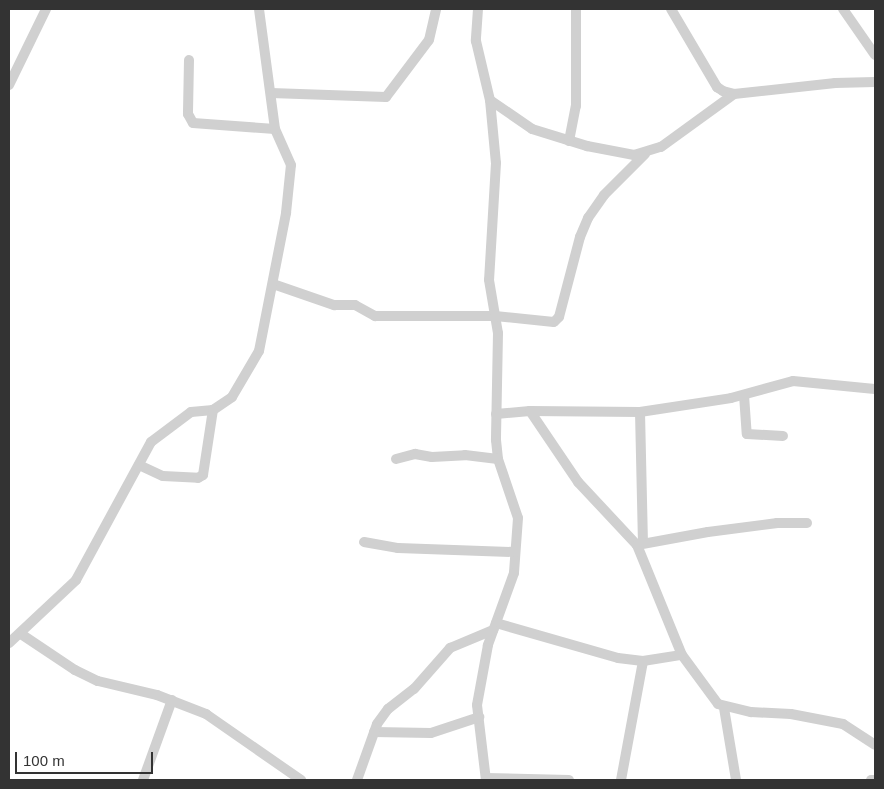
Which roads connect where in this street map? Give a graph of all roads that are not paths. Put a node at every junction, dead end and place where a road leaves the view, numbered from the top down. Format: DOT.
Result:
graph roads {
  1 [pos="46,9"];
  2 [pos="259,9"];
  3 [pos="436,9"];
  4 [pos="478,9"];
  5 [pos="576,9"];
  6 [pos="671,9"];
  7 [pos="843,9"];
  8 [pos="875,55"];
  9 [pos="189,60"];
  10 [pos="875,82"];
  11 [pos="9,85"];
  12 [pos="271,93"];
  13 [pos="734,94"];
  14 [pos="490,100"];
  15 [pos="276,129"];
  16 [pos="569,141"];
  17 [pos="646,154"];
  18 [pos="273,284"];
  19 [pos="495,316"];
  20 [pos="875,389"];
  21 [pos="744,395"];
  22 [pos="213,410"];
  23 [pos="530,411"];
  24 [pos="640,412"];
  25 [pos="496,414"];
  26 [pos="783,436"];
  27 [pos="396,459"];
  28 [pos="498,459"];
  29 [pos="139,465"];
  30 [pos="807,523"];
  31 [pos="364,542"];
  32 [pos="640,544"];
  33 [pos="515,552"];
  34 [pos="495,627"];
  35 [pos="21,634"];
  36 [pos="9,643"];
  37 [pos="682,655"];
  38 [pos="642,661"];
  39 [pos="172,700"];
  40 [pos="724,708"];
  41 [pos="479,717"];
  42 [pos="374,732"];
  43 [pos="875,746"];
  44 [pos="486,779"];
  45 [pos="143,780"];
  46 [pos="301,780"];
  47 [pos="357,780"];
  48 [pos="569,780"];
  49 [pos="621,780"];
  50 [pos="736,780"];
  51 [pos="871,780"];
  52 [pos="875,780"];
  1 -- 11 [label="street"];
  2 -- 12 [label="street"];
  3 -- 12 [label="street"];
  4 -- 14 [label="street"];
  5 -- 16 [label="street"];
  6 -- 13 [label="street"];
  7 -- 8 [label="street"];
  9 -- 15 [label="street"];
  10 -- 13 [label="street"];
  12 -- 15 [label="street"];
  13 -- 17 [label="street"];
  14 -- 16 [label="street"];
  14 -- 19 [label="street"];
  15 -- 18 [label="street"];
  16 -- 17 [label="street"];
  17 -- 19 [label="street"];
  18 -- 19 [label="street"];
  18 -- 22 [label="street"];
  19 -- 25 [label="street"];
  20 -- 21 [label="street"];
  21 -- 24 [label="street"];
  21 -- 26 [label="street"];
  22 -- 29 [label="street"];
  22 -- 29 [label="street"];
  23 -- 24 [label="street"];
  23 -- 25 [label="street"];
  23 -- 32 [label="street"];
  24 -- 32 [label="street"];
  25 -- 28 [label="street"];
  27 -- 28 [label="street"];
  28 -- 33 [label="street"];
  29 -- 35 [label="street"];
  30 -- 32 [label="street"];
  31 -- 33 [label="street"];
  32 -- 37 [label="street"];
  33 -- 34 [label="street"];
  34 -- 38 [label="street"];
  34 -- 41 [label="street"];
  34 -- 42 [label="street"];
  35 -- 36 [label="street"];
  35 -- 39 [label="street"];
  37 -- 38 [label="street"];
  37 -- 40 [label="street"];
  38 -- 49 [label="street"];
  39 -- 45 [label="street"];
  39 -- 46 [label="street"];
  40 -- 43 [label="street"];
  40 -- 50 [label="street"];
  41 -- 42 [label="street"];
  41 -- 44 [label="street"];
  42 -- 47 [label="street"];
  44 -- 48 [label="street"];
  51 -- 52 [label="street"];
}
